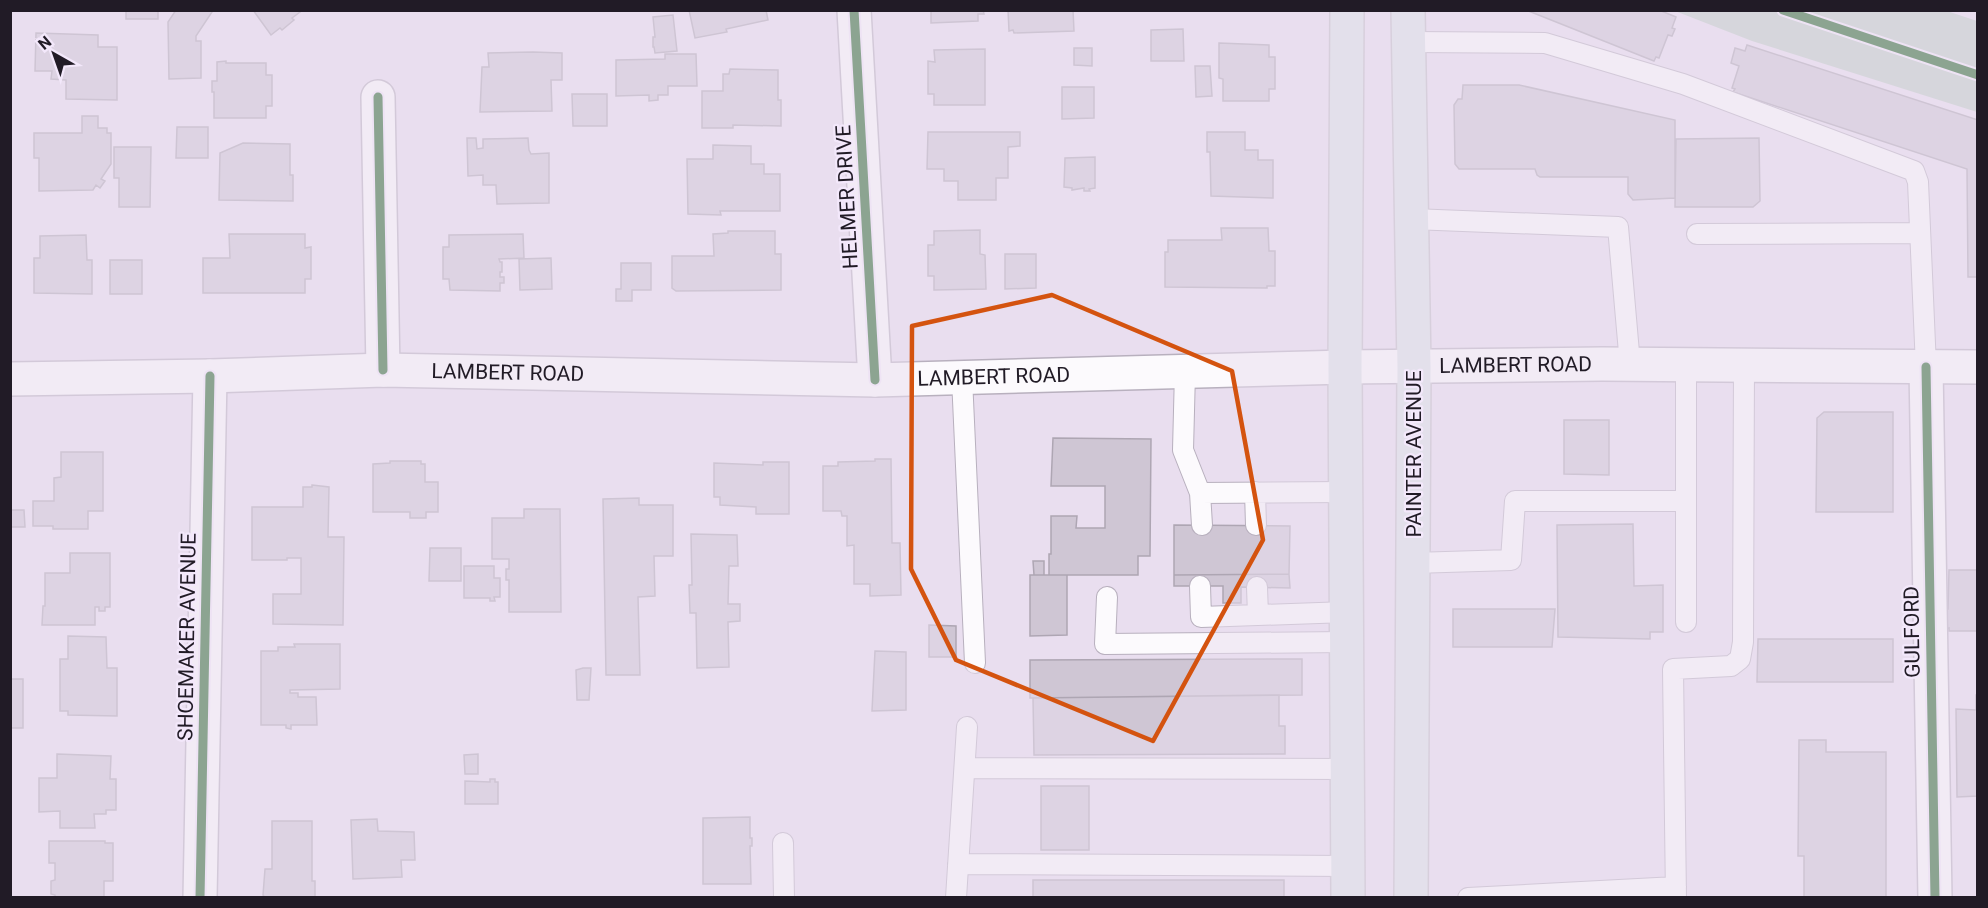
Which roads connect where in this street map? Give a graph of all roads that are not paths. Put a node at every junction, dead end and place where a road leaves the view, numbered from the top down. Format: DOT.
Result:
graph roads {
  1 [pos="854,10"];
  2 [pos="1347,10"];
  3 [pos="1408,10"];
  4 [pos="1409,42"];
  5 [pos="378,97"];
  6 [pos="1412,219"];
  7 [pos="1920,233"];
  8 [pos="1697,234"];
  9 [pos="1630,364"];
  10 [pos="1686,364"];
  11 [pos="1744,365"];
  12 [pos="1345,367"];
  13 [pos="1414,367"];
  14 [pos="1926,367"];
  15 [pos="1977,367"];
  16 [pos="383,370"];
  17 [pos="1185,372"];
  18 [pos="210,376"];
  19 [pos="962,378"];
  20 [pos="10,379"];
  21 [pos="875,380"];
  22 [pos="1255,492"];
  23 [pos="1346,492"];
  24 [pos="1200,493"];
  25 [pos="1686,501"];
  26 [pos="1202,525"];
  27 [pos="1256,525"];
  28 [pos="1413,562"];
  29 [pos="1200,586"];
  30 [pos="1257,587"];
  31 [pos="1107,597"];
  32 [pos="1258,615"];
  33 [pos="1686,622"];
  34 [pos="1347,627"];
  35 [pos="975,663"];
  36 [pos="967,727"];
  37 [pos="965,768"];
  38 [pos="1347,769"];
  39 [pos="783,843"];
  40 [pos="958,864"];
  41 [pos="1348,882"];
  42 [pos="1676,892"];
  43 [pos="200,897"];
  44 [pos="784,897"];
  45 [pos="956,897"];
  46 [pos="1411,897"];
  47 [pos="1468,897"];
  48 [pos="1935,897"];
  1 -- 21 [label="main road, HELMER DRIVE"];
  2 -- 12 [label="main road"];
  3 -- 4 [label="main road, PAINTER AVENUE"];
  4 -- 6 [label="main road, PAINTER AVENUE"];
  4 -- 7 [label="lane"];
  5 -- 16 [label="main road"];
  6 -- 9 [label="lane"];
  6 -- 13 [label="main road, PAINTER AVENUE"];
  7 -- 8 [label="lane"];
  7 -- 14 [label="lane"];
  9 -- 10 [label="main road, LAMBERT ROAD"];
  9 -- 13 [label="main road, LAMBERT ROAD"];
  10 -- 11 [label="main road, LAMBERT ROAD"];
  10 -- 25 [label="lane"];
  11 -- 14 [label="main road, LAMBERT ROAD"];
  11 -- 42 [label="lane"];
  12 -- 13 [label="main road, LAMBERT ROAD"];
  12 -- 17 [label="main road, LAMBERT ROAD"];
  12 -- 23 [label="main road"];
  13 -- 28 [label="main road, PAINTER AVENUE"];
  14 -- 15 [label="main road, LAMBERT ROAD"];
  14 -- 48 [label="main road, GULFORD"];
  16 -- 18 [label="main road, LAMBERT ROAD"];
  16 -- 21 [label="main road, LAMBERT ROAD"];
  17 -- 19 [label="main road, LAMBERT ROAD"];
  17 -- 24 [label="lane"];
  18 -- 20 [label="main road, LAMBERT ROAD"];
  18 -- 43 [label="main road, SHOEMAKER AVENUE"];
  19 -- 21 [label="main road, LAMBERT ROAD"];
  19 -- 35 [label="lane"];
  22 -- 23 [label="lane"];
  22 -- 24 [label="lane"];
  22 -- 27 [label="lane"];
  23 -- 34 [label="main road"];
  24 -- 26 [label="lane"];
  25 -- 28 [label="lane"];
  25 -- 33 [label="lane"];
  28 -- 46 [label="main road, PAINTER AVENUE"];
  29 -- 32 [label="lane"];
  30 -- 32 [label="lane"];
  31 -- 34 [label="lane"];
  32 -- 34 [label="lane"];
  34 -- 38 [label="main road"];
  36 -- 37 [label="lane"];
  37 -- 38 [label="lane"];
  37 -- 40 [label="lane"];
  38 -- 41 [label="main road"];
  39 -- 44 [label="lane"];
  40 -- 41 [label="lane"];
  40 -- 45 [label="lane"];
  42 -- 47 [label="lane"];
}
